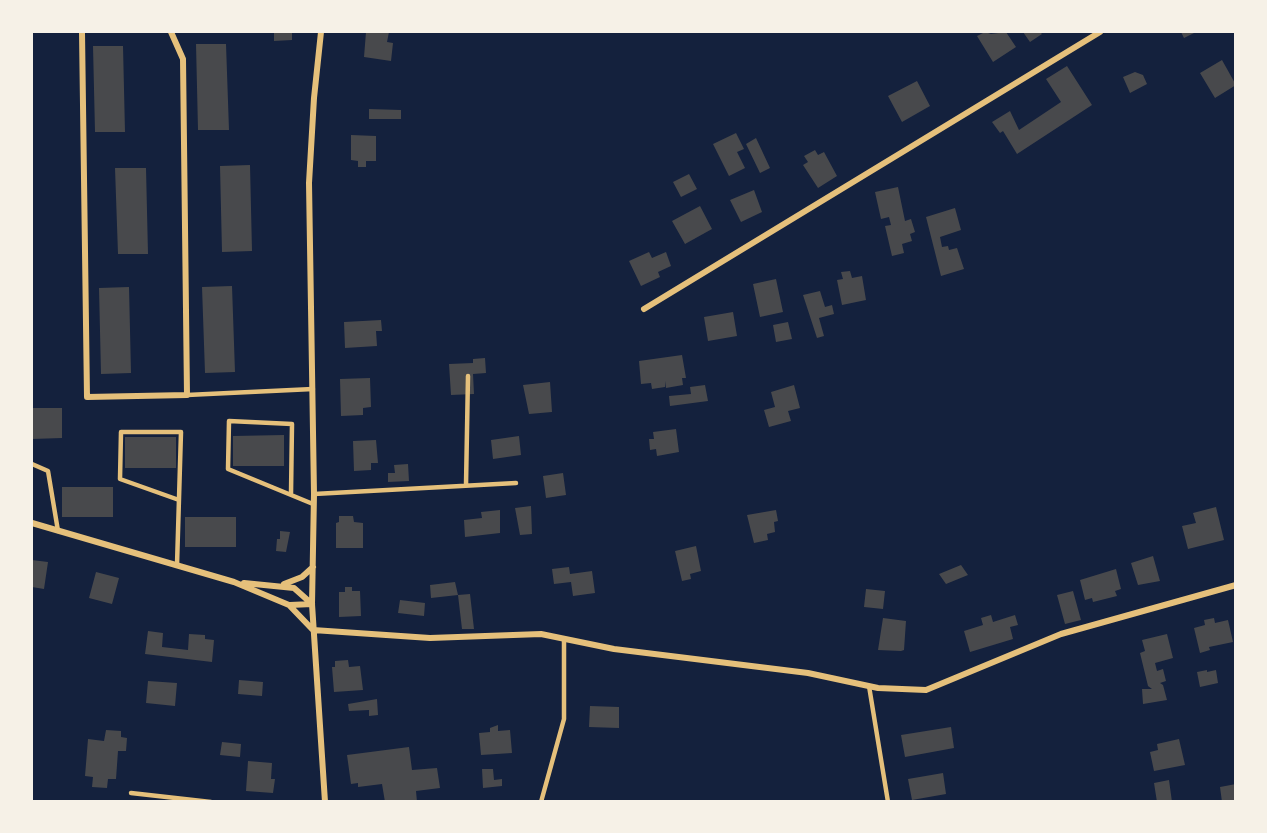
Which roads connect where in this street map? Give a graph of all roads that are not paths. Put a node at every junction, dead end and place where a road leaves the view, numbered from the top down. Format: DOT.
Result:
graph roads {
  1 [pos="82,32"];
  2 [pos="171,32"];
  3 [pos="321,32"];
  4 [pos="1100,32"];
  5 [pos="645,309"];
  6 [pos="468,376"];
  7 [pos="312,389"];
  8 [pos="187,395"];
  9 [pos="32,465"];
  10 [pos="516,483"];
  11 [pos="466,485"];
  12 [pos="291,494"];
  13 [pos="314,494"];
  14 [pos="179,500"];
  15 [pos="314,504"];
  16 [pos="32,524"];
  17 [pos="58,531"];
  18 [pos="177,565"];
  19 [pos="313,567"];
  20 [pos="234,582"];
  21 [pos="284,585"];
  22 [pos="1236,585"];
  23 [pos="312,604"];
  24 [pos="289,605"];
  25 [pos="313,630"];
  26 [pos="564,639"];
  27 [pos="869,686"];
  28 [pos="131,793"];
  29 [pos="211,801"];
  30 [pos="325,801"];
  31 [pos="541,801"];
  32 [pos="888,801"];
  1 -- 8 [label="street"];
  2 -- 8 [label="street"];
  3 -- 7 [label="street"];
  4 -- 5 [label="street"];
  6 -- 11 [label="lane"];
  7 -- 8 [label="lane"];
  7 -- 13 [label="street"];
  9 -- 17 [label="lane"];
  10 -- 11 [label="lane"];
  11 -- 13 [label="lane"];
  12 -- 12 [label="lane"];
  12 -- 15 [label="lane"];
  13 -- 15 [label="street"];
  14 -- 14 [label="lane"];
  14 -- 18 [label="lane"];
  15 -- 19 [label="street"];
  16 -- 17 [label="street"];
  17 -- 18 [label="street"];
  18 -- 20 [label="street"];
  19 -- 21 [label="street"];
  19 -- 23 [label="street"];
  20 -- 21 [label="street"];
  20 -- 24 [label="street"];
  21 -- 23 [label="street"];
  22 -- 27 [label="street"];
  23 -- 24 [label="street"];
  23 -- 25 [label="street"];
  24 -- 25 [label="street"];
  25 -- 26 [label="street"];
  25 -- 30 [label="street"];
  26 -- 27 [label="street"];
  26 -- 31 [label="lane"];
  27 -- 32 [label="lane"];
  28 -- 29 [label="lane"];
}
